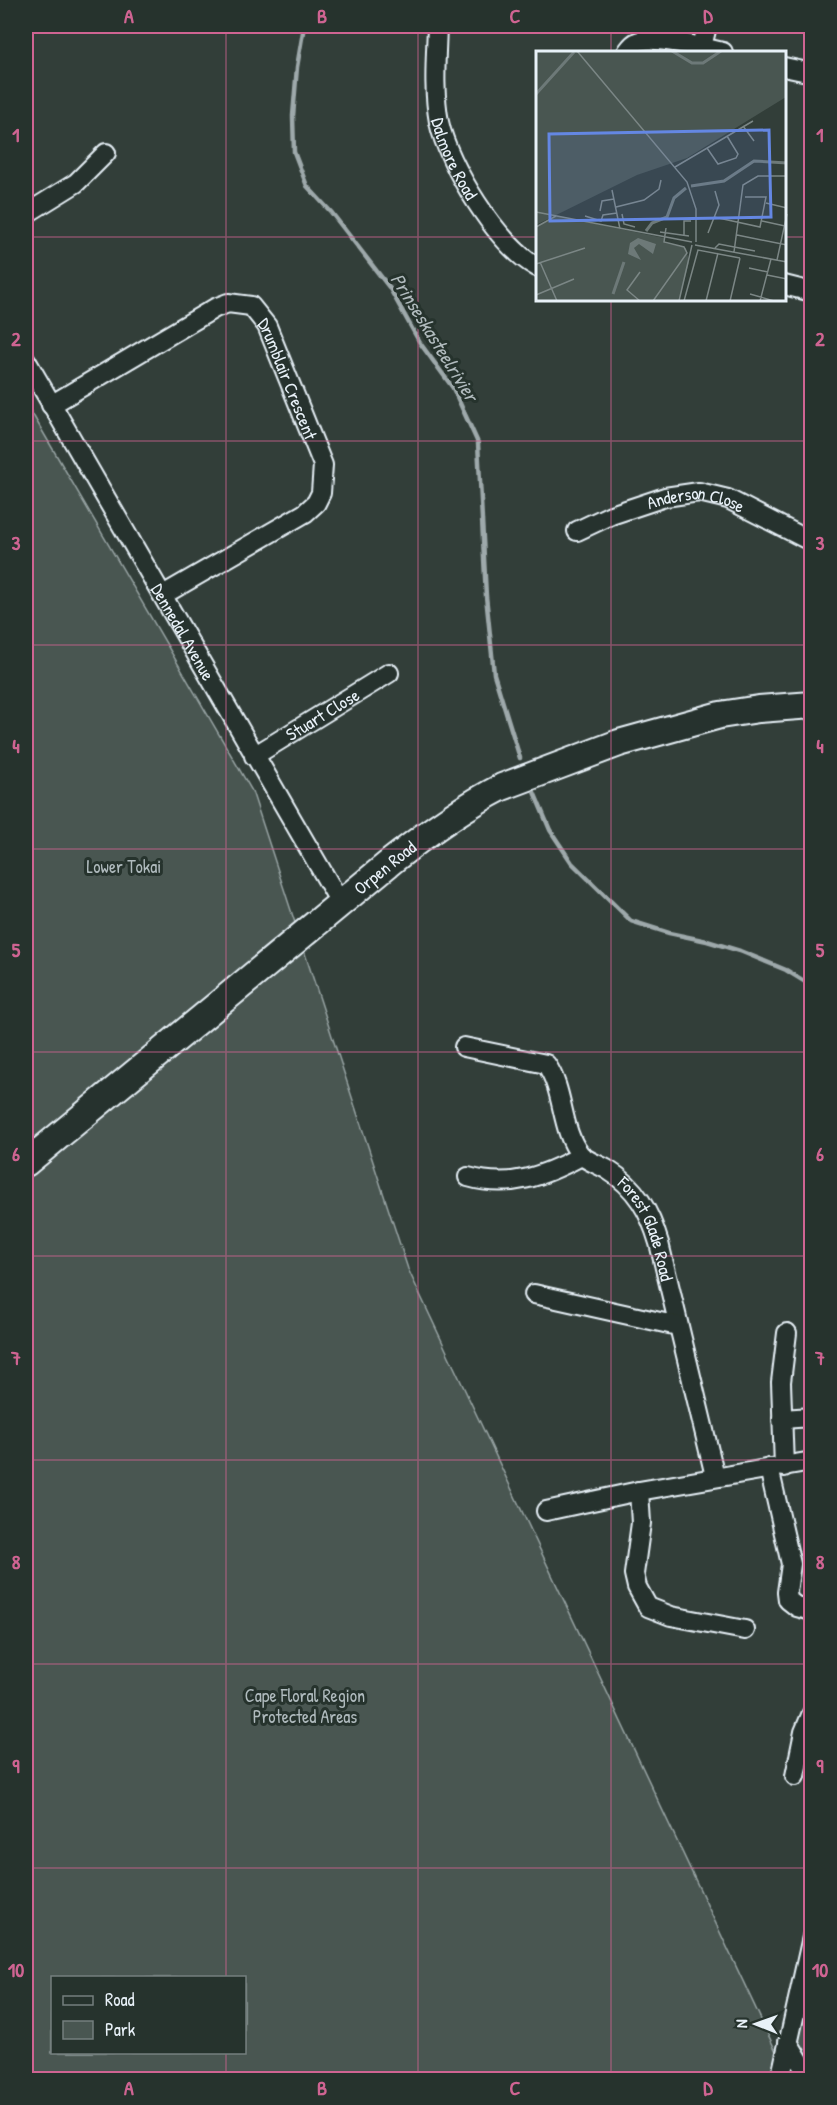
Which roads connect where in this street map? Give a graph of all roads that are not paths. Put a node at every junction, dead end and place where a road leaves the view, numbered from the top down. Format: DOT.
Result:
graph roads {
  1 [pos="437,26"];
  2 [pos="707,26"];
  3 [pos="702,47"];
  4 [pos="628,51"];
  5 [pos="719,51"];
  6 [pos="786,67"];
  7 [pos="812,73"];
  8 [pos="105,153"];
  9 [pos="26,214"];
  10 [pos="536,266"];
  11 [pos="786,286"];
  12 [pos="812,292"];
  13 [pos="26,360"];
  14 [pos="51,405"];
  15 [pos="577,531"];
  16 [pos="812,542"];
  17 [pos="163,595"];
  18 [pos="389,673"];
  19 [pos="812,705"];
  20 [pos="254,756"];
  21 [pos="341,904"];
  22 [pos="465,1047"];
  23 [pos="581,1155"];
  24 [pos="26,1163"];
  25 [pos="468,1177"];
  26 [pos="534,1294"];
  27 [pos="678,1326"];
  28 [pos="787,1333"];
  29 [pos="812,1417"];
  30 [pos="782,1419"];
  31 [pos="812,1461"];
  32 [pos="777,1468"];
  33 [pos="716,1476"];
  34 [pos="639,1491"];
  35 [pos="546,1511"];
  36 [pos="812,1611"];
  37 [pos="745,1630"];
  38 [pos="812,1713"];
  39 [pos="795,1776"];
  40 [pos="812,1937"];
  41 [pos="788,2042"];
  42 [pos="780,2079"];
  43 [pos="811,2079"];
  1 -- 10 [label="street, Dalmore Road"];
  2 -- 3 [label="street"];
  3 -- 4 [label="street"];
  3 -- 5 [label="street"];
  6 -- 7 [label="street"];
  8 -- 9 [label="street"];
  11 -- 12 [label="street"];
  13 -- 14 [label="street, Dennedal Avenue"];
  14 -- 17 [label="street, Dennedal Avenue"];
  14 -- 17 [label="street, Drumblair Crescent"];
  15 -- 16 [label="street, Anderson Close"];
  17 -- 20 [label="street, Dennedal Avenue"];
  18 -- 20 [label="street, Stuart Close"];
  19 -- 21 [label="main road, Orpen Road"];
  20 -- 21 [label="street, Dennedal Avenue"];
  21 -- 24 [label="main road, Orpen Road"];
  22 -- 23 [label="street"];
  23 -- 25 [label="street"];
  23 -- 27 [label="street, Forest Glade Road"];
  26 -- 27 [label="street"];
  27 -- 33 [label="street, Forest Glade Road"];
  28 -- 30 [label="street"];
  29 -- 30 [label="street"];
  30 -- 32 [label="street"];
  31 -- 32 [label="street"];
  32 -- 33 [label="street"];
  32 -- 36 [label="street"];
  33 -- 34 [label="street"];
  34 -- 35 [label="street"];
  34 -- 37 [label="street"];
  38 -- 39 [label="street"];
  40 -- 41 [label="street"];
  41 -- 42 [label="street"];
  41 -- 43 [label="street"];
}
